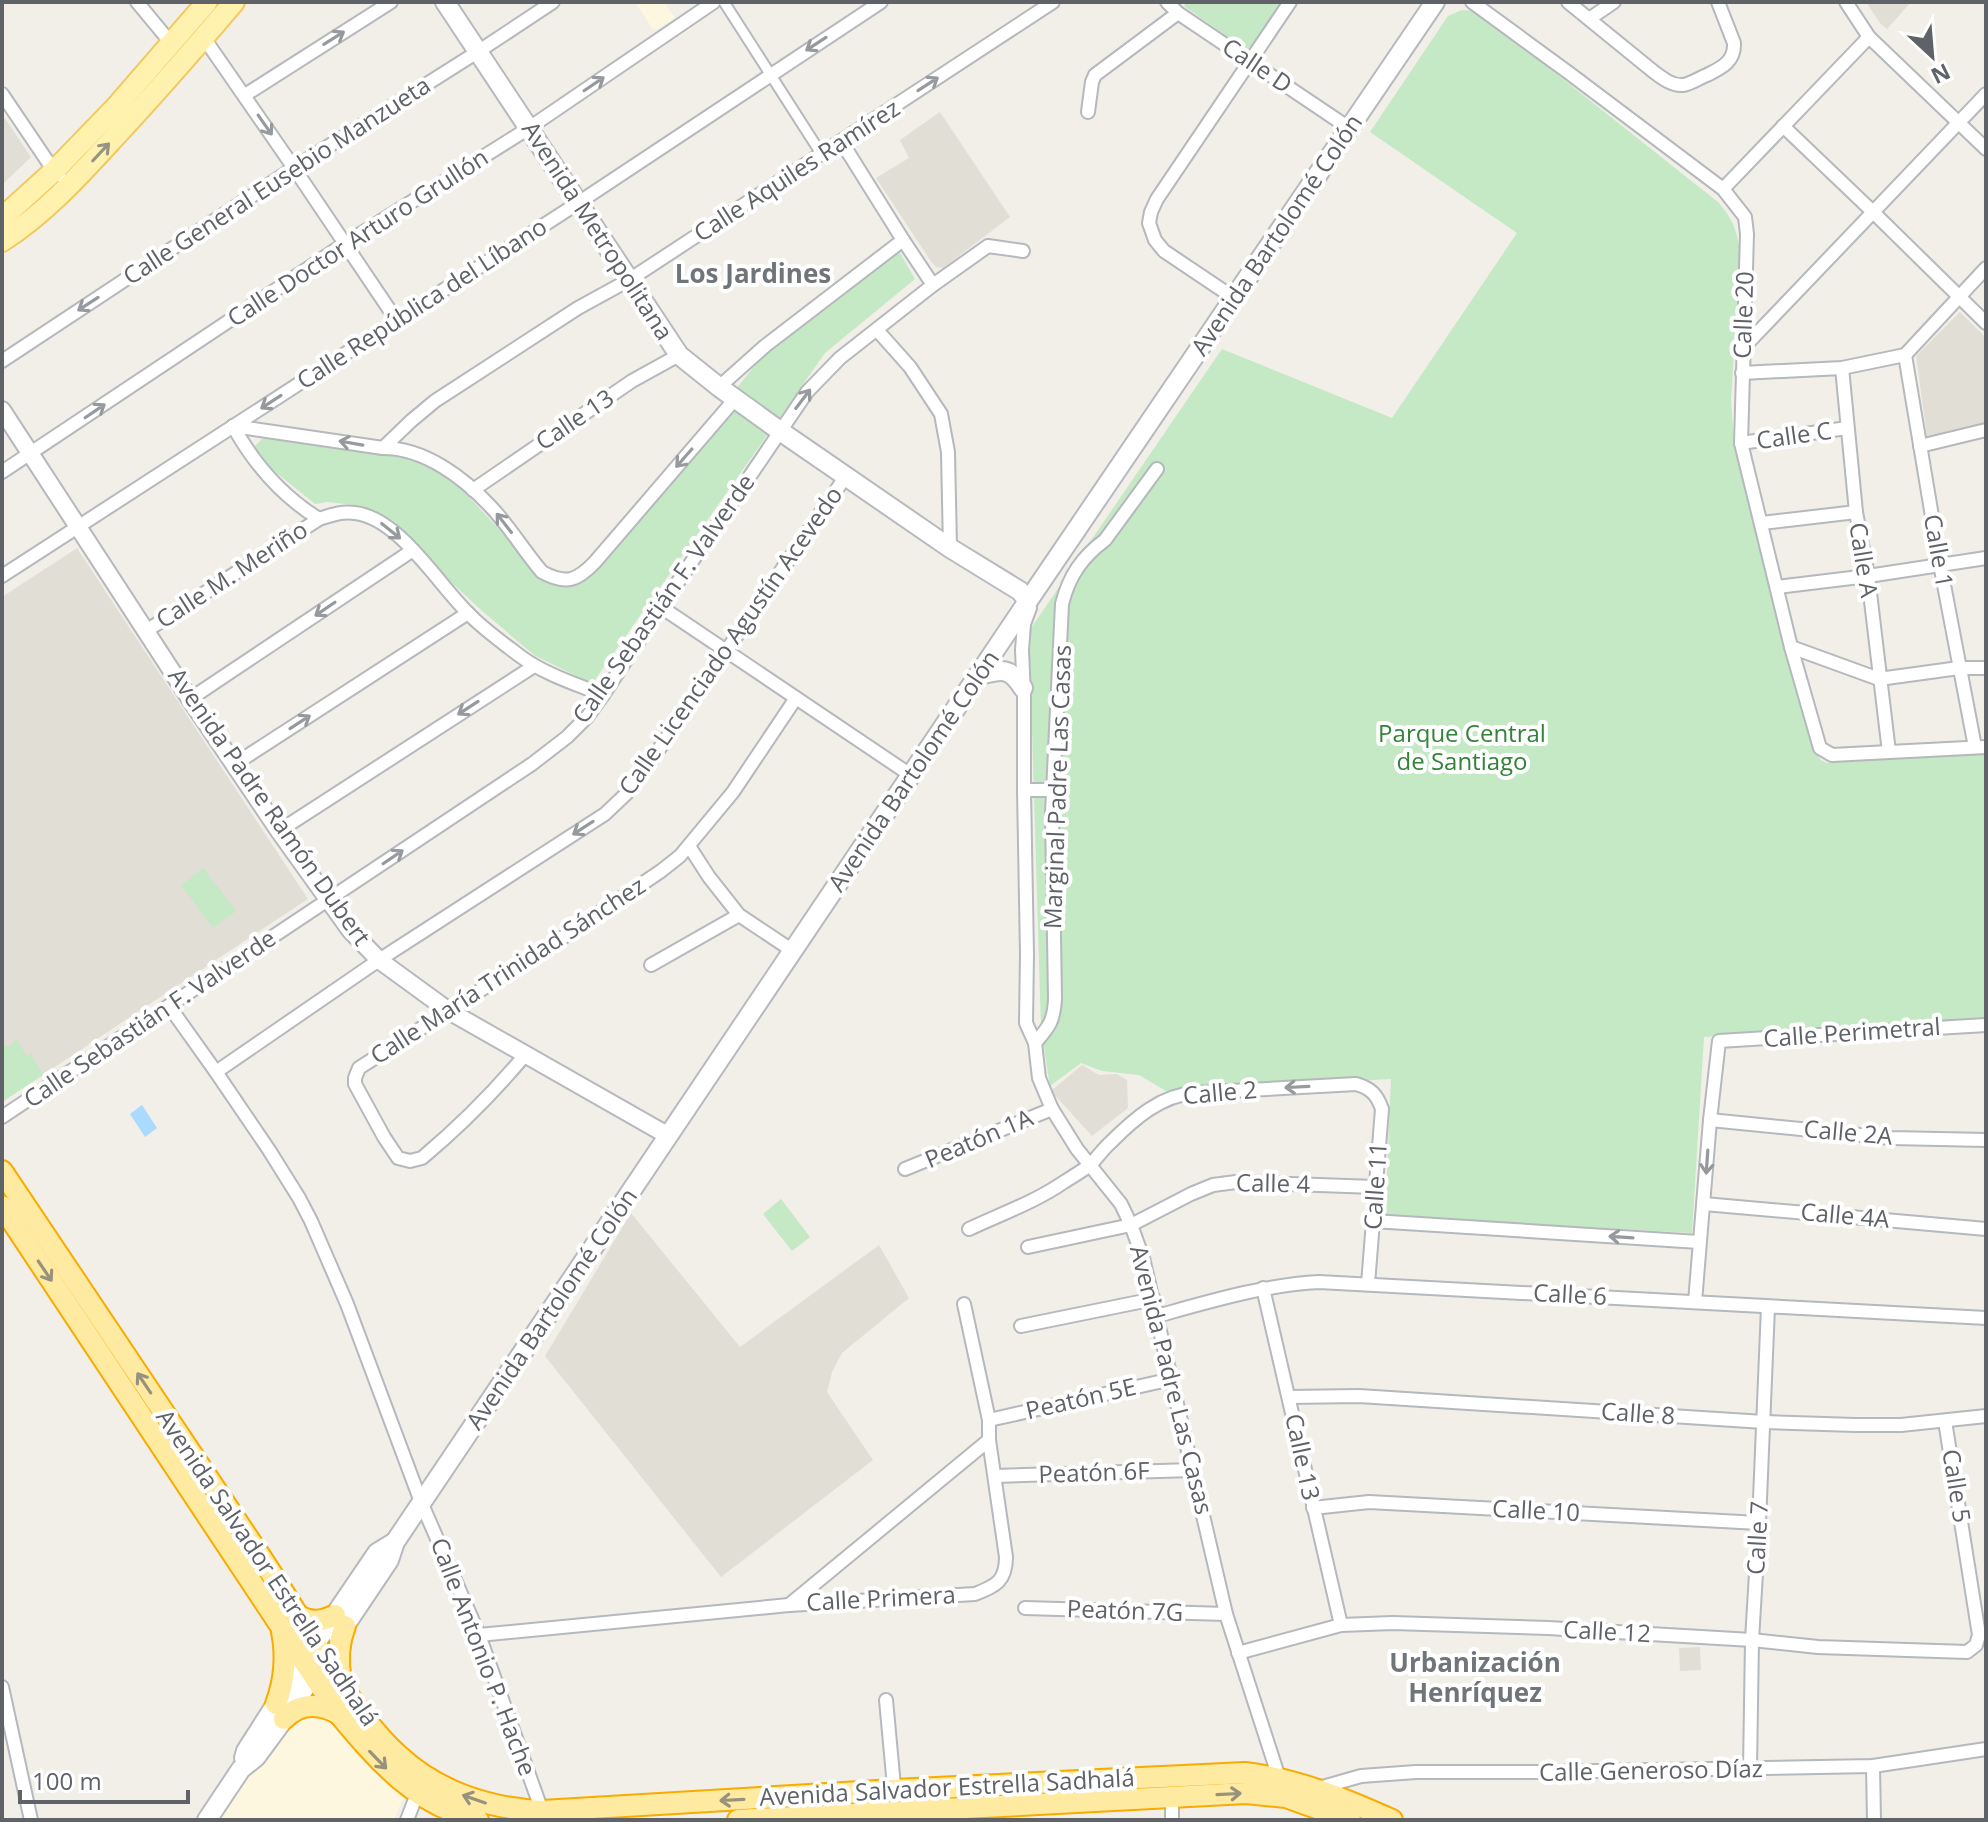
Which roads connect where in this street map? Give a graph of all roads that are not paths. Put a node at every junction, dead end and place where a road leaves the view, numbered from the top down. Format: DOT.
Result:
graph roads {
  1 [pos="137,2"];
  2 [pos="207,2"];
  3 [pos="234,2"];
  4 [pos="391,2"];
  5 [pos="445,2"];
  6 [pos="553,2"];
  7 [pos="714,2"];
  8 [pos="724,2"];
  9 [pos="881,2"];
  10 [pos="1028,2"];
  11 [pos="1053,2"];
  12 [pos="1167,2"];
  13 [pos="1290,2"];
  14 [pos="1435,2"];
  15 [pos="1472,2"];
  16 [pos="1568,2"];
  17 [pos="1614,2"];
  18 [pos="1718,2"];
  19 [pos="1846,2"];
  20 [pos="1178,13"];
  21 [pos="1035,15"];
  22 [pos="1589,19"];
  23 [pos="1869,37"];
  24 [pos="204,38"];
  25 [pos="171,43"];
  26 [pos="479,51"];
  27 [pos="1251,61"];
  28 [pos="771,74"];
  29 [pos="2,94"];
  30 [pos="1986,94"];
  31 [pos="245,95"];
  32 [pos="1088,112"];
  33 [pos="1959,123"];
  34 [pos="1783,126"];
  35 [pos="529,128"];
  36 [pos="1349,128"];
  37 [pos="841,141"];
  38 [pos="1986,149"];
  39 [pos="822,155"];
  40 [pos="294,168"];
  41 [pos="54,171"];
  42 [pos="70,185"];
  43 [pos="1723,189"];
  44 [pos="578,203"];
  45 [pos="1873,212"];
  46 [pos="2,218"];
  47 [pos="903,240"];
  48 [pos="2,241"];
  49 [pos="346,243"];
  50 [pos="1023,251"];
  51 [pos="1986,268"];
  52 [pos="629,280"];
  53 [pos="933,285"];
  54 [pos="1958,297"];
  55 [pos="1234,298"];
  56 [pos="397,321"];
  57 [pos="1986,323"];
  58 [pos="877,330"];
  59 [pos="1743,348"];
  60 [pos="679,355"];
  61 [pos="1905,355"];
  62 [pos="2,361"];
  63 [pos="1842,368"];
  64 [pos="1742,373"];
  65 [pos="719,387"];
  66 [pos="735,399"];
  67 [pos="2,410"];
  68 [pos="233,426"];
  69 [pos="1847,428"];
  70 [pos="1986,430"];
  71 [pos="780,431"];
  72 [pos="1741,443"];
  73 [pos="1920,446"];
  74 [pos="383,448"];
  75 [pos="30,454"];
  76 [pos="1157,469"];
  77 [pos="2,472"];
  78 [pos="846,476"];
  79 [pos="473,490"];
  80 [pos="1856,512"];
  81 [pos="319,519"];
  82 [pos="1762,523"];
  83 [pos="78,527"];
  84 [pos="950,548"];
  85 [pos="413,550"];
  86 [pos="1060,555"];
  87 [pos="1086,558"];
  88 [pos="1986,558"];
  89 [pos="1940,564"];
  90 [pos="2,576"];
  91 [pos="1868,576"];
  92 [pos="1777,587"];
  93 [pos="1028,601"];
  94 [pos="661,607"];
  95 [pos="468,613"];
  96 [pos="146,631"];
  97 [pos="1791,647"];
  98 [pos="727,652"];
  99 [pos="534,666"];
  100 [pos="1959,668"];
  101 [pos="1986,668"];
  102 [pos="980,675"];
  103 [pos="1879,679"];
  104 [pos="1023,688"];
  105 [pos="603,695"];
  106 [pos="796,698"];
  107 [pos="190,699"];
  108 [pos="1980,747"];
  109 [pos="1889,752"];
  110 [pos="235,764"];
  111 [pos="912,776"];
  112 [pos="1024,790"];
  113 [pos="1054,790"];
  114 [pos="279,831"];
  115 [pos="689,846"];
  116 [pos="328,900"];
  117 [pos="739,915"];
  118 [pos="793,951"];
  119 [pos="379,960"];
  120 [pos="651,965"];
  121 [pos="169,1006"];
  122 [pos="449,1011"];
  123 [pos="1986,1025"];
  124 [pos="1035,1043"];
  125 [pos="525,1055"];
  126 [pos="216,1072"];
  127 [pos="1373,1091"];
  128 [pos="1052,1109"];
  129 [pos="2,1117"];
  130 [pos="1710,1120"];
  131 [pos="667,1135"];
  132 [pos="1986,1140"];
  133 [pos="1090,1164"];
  134 [pos="905,1169"];
  135 [pos="2,1171"];
  136 [pos="1375,1187"];
  137 [pos="1704,1204"];
  138 [pos="2,1206"];
  139 [pos="1373,1221"];
  140 [pos="1131,1225"];
  141 [pos="969,1229"];
  142 [pos="1986,1229"];
  143 [pos="1699,1242"];
  144 [pos="1028,1247"];
  145 [pos="1368,1284"];
  146 [pos="1263,1288"];
  147 [pos="1154,1299"];
  148 [pos="1695,1302"];
  149 [pos="964,1304"];
  150 [pos="1768,1307"];
  151 [pos="1157,1316"];
  152 [pos="1986,1318"];
  153 [pos="1021,1326"];
  154 [pos="1172,1379"];
  155 [pos="1289,1397"];
  156 [pos="1986,1416"];
  157 [pos="989,1420"];
  158 [pos="1945,1421"];
  159 [pos="1764,1422"];
  160 [pos="989,1440"];
  161 [pos="1193,1470"];
  162 [pos="995,1476"];
  163 [pos="421,1502"];
  164 [pos="1313,1508"];
  165 [pos="1759,1523"];
  166 [pos="789,1605"];
  167 [pos="1025,1608"];
  168 [pos="1226,1614"];
  169 [pos="340,1620"];
  170 [pos="289,1622"];
  171 [pos="1341,1625"];
  172 [pos="479,1635"];
  173 [pos="1752,1640"];
  174 [pos="1976,1645"];
  175 [pos="1238,1653"];
  176 [pos="314,1660"];
  177 [pos="2,1687"];
  178 [pos="348,1695"];
  179 [pos="886,1700"];
  180 [pos="280,1711"];
  181 [pos="339,1714"];
  182 [pos="1986,1749"];
  183 [pos="1873,1766"];
  184 [pos="1750,1769"];
  185 [pos="1283,1788"];
  186 [pos="894,1790"];
  187 [pos="417,1794"];
  188 [pos="1172,1797"];
  189 [pos="1316,1805"];
  190 [pos="896,1812"];
  191 [pos="544,1816"];
  192 [pos="31,1820"];
  193 [pos="207,1820"];
  194 [pos="407,1820"];
  195 [pos="478,1820"];
  196 [pos="738,1820"];
  197 [pos="1172,1820"];
  198 [pos="1350,1820"];
  199 [pos="1392,1820"];
  200 [pos="1874,1820"];
  1 -- 25 [label="street"];
  2 -- 25 [label="main road"];
  3 -- 24 [label="main road"];
  31 -- 4 [label="street, one-way"];
  5 -- 26 [label="main road, Avenida Metropolitana"];
  6 -- 26 [label="street, Calle General Eusebio Manzueta"];
  35 -- 7 [label="street, Calle Doctor Arturo Grullón, one-way"];
  8 -- 28 [label="street"];
  9 -- 28 [label="street, Calle República del Líbano, one-way"];
  10 -- 21 [label="street"];
  11 -- 21 [label="street, Calle Aquiles Ramírez"];
  12 -- 20 [label="street, Calle D"];
  13 -- 27 [label="street"];
  14 -- 36 [label="main road, Avenida Bartolomé Colón"];
  15 -- 43 [label="street, Calle 20"];
  16 -- 22 [label="street"];
  17 -- 22 [label="street"];
  18 -- 22 [label="street"];
  19 -- 23 [label="street"];
  20 -- 27 [label="street, Calle D"];
  20 -- 32 [label="street"];
  37 -- 21 [label="street, Calle Aquiles Ramírez, one-way"];
  23 -- 33 [label="street"];
  23 -- 34 [label="street"];
  24 -- 31 [label="street"];
  42 -- 24 [label="main road, one-way"];
  25 -- 41 [label="main road"];
  26 -- 35 [label="main road, Avenida Metropolitana"];
  26 -- 40 [label="street, Calle General Eusebio Manzueta"];
  27 -- 36 [label="street, Calle D"];
  27 -- 55 [label="street"];
  28 -- 39 [label="street"];
  28 -- 44 [label="street, Calle República del Líbano"];
  29 -- 41 [label="street"];
  30 -- 33 [label="street"];
  31 -- 40 [label="street, one-way"];
  33 -- 38 [label="street"];
  33 -- 45 [label="street"];
  34 -- 43 [label="street"];
  34 -- 45 [label="street"];
  35 -- 44 [label="main road, Avenida Metropolitana"];
  35 -- 49 [label="street, Calle Doctor Arturo Grullón"];
  36 -- 55 [label="main road, Avenida Bartolomé Colón"];
  37 -- 39 [label="street, Calle Aquiles Ramírez"];
  37 -- 47 [label="street"];
  39 -- 52 [label="street, Calle Aquiles Ramírez"];
  40 -- 49 [label="street"];
  40 -- 62 [label="street, Calle General Eusebio Manzueta, one-way"];
  41 -- 42 [label="street"];
  41 -- 46 [label="main road"];
  42 -- 48 [label="main road"];
  43 -- 59 [label="street, Calle 20"];
  44 -- 52 [label="main road, Avenida Metropolitana"];
  44 -- 56 [label="street, Calle República del Líbano"];
  45 -- 54 [label="street"];
  45 -- 59 [label="street"];
  47 -- 53 [label="street"];
  47 -- 65 [label="street"];
  49 -- 56 [label="street"];
  75 -- 49 [label="street, Calle Doctor Arturo Grullón, one-way"];
  50 -- 53 [label="street, Calle Sebastián F. Valverde"];
  51 -- 54 [label="street"];
  52 -- 60 [label="main road, Avenida Metropolitana"];
  52 -- 74 [label="street, Calle Aquiles Ramírez"];
  53 -- 58 [label="street, Calle Sebastián F. Valverde"];
  54 -- 57 [label="street"];
  54 -- 61 [label="street"];
  55 -- 86 [label="main road, Avenida Bartolomé Colón"];
  56 -- 68 [label="street, Calle República del Líbano, one-way"];
  71 -- 58 [label="street, Calle Sebastián F. Valverde, one-way"];
  58 -- 84 [label="street"];
  59 -- 64 [label="street, Calle 20"];
  60 -- 65 [label="main road, Avenida Metropolitana"];
  60 -- 79 [label="street, Calle 13"];
  61 -- 63 [label="street"];
  61 -- 73 [label="street, Calle 1"];
  63 -- 64 [label="street"];
  63 -- 69 [label="street, Calle A"];
  64 -- 72 [label="street, Calle 20"];
  65 -- 66 [label="main road, Avenida Metropolitana"];
  66 -- 71 [label="main road, Avenida Metropolitana"];
  66 -- 79 [label="street, one-way"];
  67 -- 75 [label="street, Avenida Padre Ramón Dubert"];
  74 -- 68 [label="street, one-way"];
  68 -- 81 [label="street"];
  68 -- 83 [label="street, Calle República del Líbano"];
  69 -- 72 [label="street, Calle C"];
  69 -- 80 [label="street, Calle A"];
  70 -- 73 [label="street"];
  71 -- 78 [label="main road, Avenida Metropolitana"];
  71 -- 94 [label="street, Calle Sebastián F. Valverde"];
  72 -- 82 [label="street, Calle 20"];
  73 -- 89 [label="street, Calle 1"];
  74 -- 79 [label="street"];
  75 -- 77 [label="street, Calle Doctor Arturo Grullón"];
  75 -- 83 [label="street, Avenida Padre Ramón Dubert"];
  76 -- 87 [label="street, Marginal Padre Las Casas"];
  78 -- 84 [label="main road, Avenida Metropolitana"];
  78 -- 98 [label="street, Calle Licenciado Agustín Acevedo"];
  80 -- 82 [label="street"];
  80 -- 91 [label="street, Calle A"];
  81 -- 85 [label="street, one-way"];
  81 -- 96 [label="street, Calle M. Meriño"];
  82 -- 92 [label="street, Calle 20"];
  83 -- 90 [label="street, Calle República del Líbano"];
  83 -- 96 [label="street, Avenida Padre Ramón Dubert"];
  84 -- 93 [label="main road, Avenida Metropolitana"];
  85 -- 95 [label="street"];
  85 -- 107 [label="street, one-way"];
  86 -- 87 [label="street"];
  86 -- 93 [label="main road, Avenida Bartolomé Colón"];
  87 -- 113 [label="street, Marginal Padre Las Casas"];
  88 -- 89 [label="street"];
  89 -- 91 [label="street"];
  89 -- 100 [label="street, Calle 1"];
  91 -- 92 [label="street"];
  91 -- 103 [label="street, Calle A"];
  92 -- 97 [label="street, Calle 20"];
  93 -- 102 [label="main road, Avenida Bartolomé Colón"];
  93 -- 104 [label="street, Avenida Padre Las Casas"];
  94 -- 98 [label="street"];
  94 -- 105 [label="street, Calle Sebastián F. Valverde"];
  95 -- 99 [label="street"];
  110 -- 95 [label="street, one-way"];
  96 -- 107 [label="street, Avenida Padre Ramón Dubert"];
  97 -- 103 [label="street"];
  97 -- 109 [label="street, Calle 20"];
  98 -- 106 [label="street"];
  98 -- 119 [label="street, Calle Licenciado Agustín Acevedo, one-way"];
  99 -- 105 [label="street"];
  99 -- 114 [label="street, one-way"];
  100 -- 101 [label="street"];
  100 -- 103 [label="street"];
  100 -- 108 [label="street, Calle 1"];
  102 -- 104 [label="main road"];
  102 -- 111 [label="main road, Avenida Bartolomé Colón"];
  103 -- 109 [label="street, Calle A"];
  104 -- 112 [label="street, Avenida Padre Las Casas"];
  116 -- 105 [label="street, Calle Sebastián F. Valverde, one-way"];
  106 -- 111 [label="street"];
  106 -- 115 [label="street, Calle María Trinidad Sánchez"];
  107 -- 110 [label="street, Avenida Padre Ramón Dubert"];
  108 -- 109 [label="street"];
  110 -- 114 [label="street, Avenida Padre Ramón Dubert"];
  111 -- 118 [label="main road, Avenida Bartolomé Colón"];
  112 -- 113 [label="street"];
  112 -- 124 [label="street, Avenida Padre Las Casas"];
  113 -- 124 [label="street, Marginal Padre Las Casas"];
  114 -- 116 [label="street, Avenida Padre Ramón Dubert"];
  115 -- 117 [label="street"];
  115 -- 122 [label="street, Calle María Trinidad Sánchez"];
  116 -- 119 [label="street, Avenida Padre Ramón Dubert"];
  116 -- 121 [label="street, Calle Sebastián F. Valverde"];
  117 -- 118 [label="street"];
  117 -- 120 [label="street"];
  118 -- 131 [label="main road, Avenida Bartolomé Colón"];
  119 -- 122 [label="street, Avenida Padre Ramón Dubert"];
  119 -- 126 [label="street, Calle Licenciado Agustín Acevedo"];
  121 -- 126 [label="street, Calle Antonio P. Hache"];
  121 -- 129 [label="street, Calle Sebastián F. Valverde"];
  122 -- 125 [label="street, Avenida Padre Ramón Dubert"];
  122 -- 125 [label="street, Calle María Trinidad Sánchez"];
  123 -- 130 [label="street, Calle Perimetral"];
  124 -- 128 [label="street, Avenida Padre Las Casas"];
  125 -- 131 [label="street, Avenida Padre Ramón Dubert"];
  126 -- 163 [label="street, Calle Antonio P. Hache"];
  127 -- 133 [label="street, Calle 2, one-way"];
  127 -- 136 [label="street, Calle 11"];
  128 -- 133 [label="street, Avenida Padre Las Casas"];
  128 -- 134 [label="street, Peatón 1A"];
  130 -- 132 [label="street, Calle 2A"];
  130 -- 137 [label="street, one-way"];
  131 -- 163 [label="main road, Avenida Bartolomé Colón"];
  133 -- 140 [label="street, Avenida Padre Las Casas"];
  133 -- 141 [label="street, Calle 2"];
  170 -- 135 [label="highway, Avenida Salvador Estrella Sadhalá, one-way"];
  136 -- 139 [label="street, Calle 11"];
  136 -- 140 [label="street, Calle 4"];
  137 -- 142 [label="street, Calle 4A"];
  137 -- 143 [label="street"];
  138 -- 170 [label="highway, Avenida Salvador Estrella Sadhalá, one-way"];
  143 -- 139 [label="street, one-way"];
  139 -- 145 [label="street, Calle 11"];
  140 -- 144 [label="street, Calle 4"];
  140 -- 147 [label="street, Avenida Padre Las Casas"];
  143 -- 148 [label="street"];
  145 -- 146 [label="street, Calle 6"];
  145 -- 148 [label="street, Calle 6"];
  146 -- 151 [label="street, Calle 6"];
  146 -- 155 [label="street, Calle 13"];
  147 -- 151 [label="street, Avenida Padre Las Casas"];
  147 -- 153 [label="street"];
  148 -- 150 [label="street, Calle 6"];
  149 -- 157 [label="street, Calle Primera"];
  150 -- 152 [label="street, Calle 6"];
  150 -- 159 [label="street, Calle 7"];
  151 -- 154 [label="street, Avenida Padre Las Casas"];
  154 -- 157 [label="street, Peatón 5E"];
  154 -- 161 [label="street, Avenida Padre Las Casas"];
  155 -- 159 [label="street, Calle 8"];
  155 -- 164 [label="street, Calle 13"];
  156 -- 158 [label="street, Calle 8"];
  157 -- 160 [label="street, Calle Primera"];
  158 -- 159 [label="street, Calle 8"];
  158 -- 174 [label="street, Calle 5"];
  159 -- 165 [label="street, Calle 7"];
  160 -- 162 [label="street, Calle Primera"];
  160 -- 166 [label="street"];
  161 -- 162 [label="street, Peatón 6F"];
  161 -- 168 [label="street, Avenida Padre Las Casas"];
  162 -- 166 [label="street, Calle Primera"];
  163 -- 169 [label="main road, Avenida Bartolomé Colón"];
  163 -- 172 [label="street, Calle Antonio P. Hache"];
  164 -- 165 [label="street, Calle 10"];
  164 -- 171 [label="street, Calle 13"];
  165 -- 173 [label="street, Calle 7"];
  166 -- 172 [label="street, Calle Primera"];
  167 -- 168 [label="street, Peatón 7G"];
  168 -- 175 [label="street, Avenida Padre Las Casas"];
  169 -- 170 [label="highway"];
  169 -- 176 [label="main road, Avenida Bartolomé Colón"];
  169 -- 178 [label="highway"];
  170 -- 176 [label="highway, Avenida Salvador Estrella Sadhalá"];
  170 -- 180 [label="highway"];
  171 -- 173 [label="street, Calle 12"];
  171 -- 175 [label="street, Calle 12"];
  172 -- 191 [label="street, Calle Antonio P. Hache"];
  173 -- 174 [label="street, Calle 12"];
  173 -- 184 [label="street, Calle 7"];
  175 -- 185 [label="street, Avenida Padre Las Casas"];
  176 -- 178 [label="highway, Avenida Salvador Estrella Sadhalá"];
  176 -- 180 [label="main road, Avenida Bartolomé Colón"];
  176 -- 181 [label="highway, Avenida Salvador Estrella Sadhalá"];
  177 -- 192 [label="street"];
  191 -- 178 [label="highway, Avenida Salvador Estrella Sadhalá, one-way"];
  179 -- 186 [label="street"];
  180 -- 181 [label="highway"];
  180 -- 193 [label="main road, Avenida Bartolomé Colón"];
  181 -- 187 [label="highway, Avenida Salvador Estrella Sadhalá, one-way"];
  182 -- 183 [label="street, Calle Generoso Díaz"];
  183 -- 184 [label="street, Calle Generoso Díaz"];
  183 -- 200 [label="street"];
  184 -- 189 [label="street, Calle Generoso Díaz"];
  185 -- 186 [label="highway, Avenida Salvador Estrella Sadhalá"];
  188 -- 185 [label="highway, Avenida Salvador Estrella Sadhalá, one-way"];
  185 -- 189 [label="highway, Avenida Salvador Estrella Sadhalá"];
  186 -- 190 [label="street"];
  186 -- 191 [label="highway, Avenida Salvador Estrella Sadhalá, one-way"];
  187 -- 194 [label="street"];
  187 -- 195 [label="highway, Avenida Salvador Estrella Sadhalá"];
  188 -- 190 [label="highway, Avenida Salvador Estrella Sadhalá"];
  188 -- 197 [label="street"];
  189 -- 198 [label="highway, Avenida Salvador Estrella Sadhalá"];
  189 -- 199 [label="highway, Avenida Salvador Estrella Sadhalá"];
  190 -- 196 [label="highway, Avenida Salvador Estrella Sadhalá"];
}
